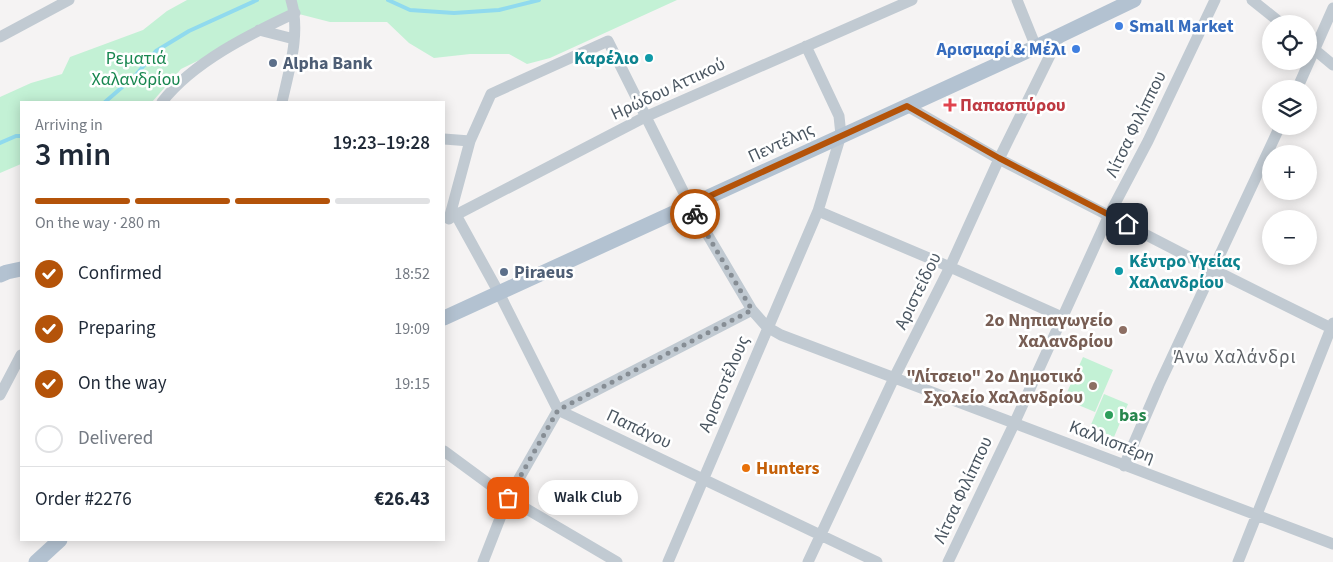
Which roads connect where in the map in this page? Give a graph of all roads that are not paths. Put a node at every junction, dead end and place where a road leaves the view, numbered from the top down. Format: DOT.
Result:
graph roads {
  1 [pos="68,0"];
  2 [pos="292,0"];
  3 [pos="912,0"];
  4 [pos="1017,0"];
  5 [pos="1134,0"];
  6 [pos="1215,0"];
  7 [pos="1252,0"];
  8 [pos="1333,8"];
  9 [pos="295,13"];
  10 [pos="1271,15"];
  11 [pos="259,30"];
  12 [pos="1060,35"];
  13 [pos="0,38"];
  14 [pos="1317,38"];
  15 [pos="294,39"];
  16 [pos="806,46"];
  17 [pos="1036,47"];
  18 [pos="1317,51"];
  19 [pos="1333,65"];
  20 [pos="163,101"];
  21 [pos="282,101"];
  22 [pos="907,106"];
  23 [pos="645,117"];
  24 [pos="1276,135"];
  25 [pos="841,136"];
  26 [pos="445,139"];
  27 [pos="470,140"];
  28 [pos="999,158"];
  29 [pos="690,205"];
  30 [pos="818,211"];
  31 [pos="1109,215"];
  32 [pos="448,218"];
  33 [pos="950,267"];
  34 [pos="20,269"];
  35 [pos="1214,269"];
  36 [pos="0,276"];
  37 [pos="499,293"];
  38 [pos="752,310"];
  39 [pos="1062,317"];
  40 [pos="445,318"];
  41 [pos="768,327"];
  42 [pos="1332,327"];
  43 [pos="20,357"];
  44 [pos="894,378"];
  45 [pos="0,395"];
  46 [pos="558,410"];
  47 [pos="1014,424"];
  48 [pos="445,451"];
  49 [pos="1124,466"];
  50 [pos="704,478"];
  51 [pos="508,498"];
  52 [pos="1256,515"];
  53 [pos="822,536"];
  54 [pos="59,541"];
  55 [pos="1333,544"];
  56 [pos="36,562"];
  57 [pos="483,562"];
  58 [pos="617,562"];
  59 [pos="668,562"];
  60 [pos="808,562"];
  61 [pos="877,562"];
  62 [pos="948,562"];
  63 [pos="1238,562"];
  1 -- 13 [label="street"];
  2 -- 9 [label="street"];
  3 -- 16 [label="street, Ηρώδου Αττικού"];
  4 -- 17 [label="street"];
  5 -- 12 [label="main road, Πεντέλης"];
  6 -- 31 [label="street, Λίτσα Φιλίππου"];
  7 -- 10 [label="street"];
  8 -- 14 [label="street"];
  9 -- 11 [label="street"];
  9 -- 15 [label="street"];
  11 -- 15 [label="street"];
  11 -- 20 [label="street"];
  12 -- 17 [label="main road, Πεντέλης"];
  12 -- 28 [label="street, Αριστείδου"];
  15 -- 21 [label="street"];
  16 -- 23 [label="street, Ηρώδου Αττικού"];
  16 -- 25 [label="street"];
  17 -- 22 [label="main road, Πεντέλης"];
  18 -- 19 [label="street"];
  22 -- 25 [label="main road, Πεντέλης"];
  22 -- 28 [label="street"];
  23 -- 27 [label="street, Καλλισπέρη"];
  23 -- 29 [label="street, Καλλισπέρη"];
  23 -- 32 [label="street, Ηρώδου Αττικού"];
  24 -- 35 [label="street"];
  25 -- 29 [label="main road, Πεντέλης"];
  25 -- 30 [label="street, Αριστοτέλους"];
  26 -- 27 [label="street"];
  27 -- 32 [label="street"];
  28 -- 31 [label="street"];
  28 -- 33 [label="street, Αριστείδου"];
  29 -- 37 [label="main road, Πεντέλης"];
  29 -- 38 [label="street, Καλλισπέρη"];
  30 -- 33 [label="street"];
  30 -- 41 [label="street, Αριστοτέλους"];
  31 -- 35 [label="street"];
  31 -- 39 [label="street, Λίτσα Φιλίππου"];
  32 -- 37 [label="street"];
  33 -- 39 [label="street"];
  33 -- 44 [label="street, Αριστείδου"];
  34 -- 36 [label="main road"];
  35 -- 42 [label="street"];
  35 -- 49 [label="street"];
  37 -- 40 [label="main road, Πεντέλης"];
  37 -- 46 [label="street"];
  38 -- 41 [label="street, Καλλισπέρη"];
  38 -- 46 [label="street"];
  39 -- 47 [label="street, Λίτσα Φιλίππου"];
  41 -- 44 [label="street, Καλλισπέρη"];
  41 -- 50 [label="street, Αριστοτέλους"];
  42 -- 52 [label="street"];
  43 -- 45 [label="street"];
  44 -- 47 [label="street, Καλλισπέρη"];
  44 -- 53 [label="street, Αριστείδου"];
  46 -- 50 [label="street, Παπάγου"];
  46 -- 51 [label="street"];
  47 -- 49 [label="street, Καλλισπέρη"];
  47 -- 62 [label="street, Λίτσα Φιλίππου"];
  48 -- 51 [label="street"];
  49 -- 52 [label="street, Καλλισπέρη"];
  50 -- 53 [label="street, Παπάγου"];
  50 -- 59 [label="street, Αριστοτέλους"];
  51 -- 57 [label="street"];
  51 -- 58 [label="street"];
  52 -- 55 [label="street, Καλλισπέρη"];
  52 -- 63 [label="street"];
  53 -- 60 [label="street, Αριστείδου"];
  53 -- 61 [label="street, Παπάγου"];
  54 -- 56 [label="main road"];
}
